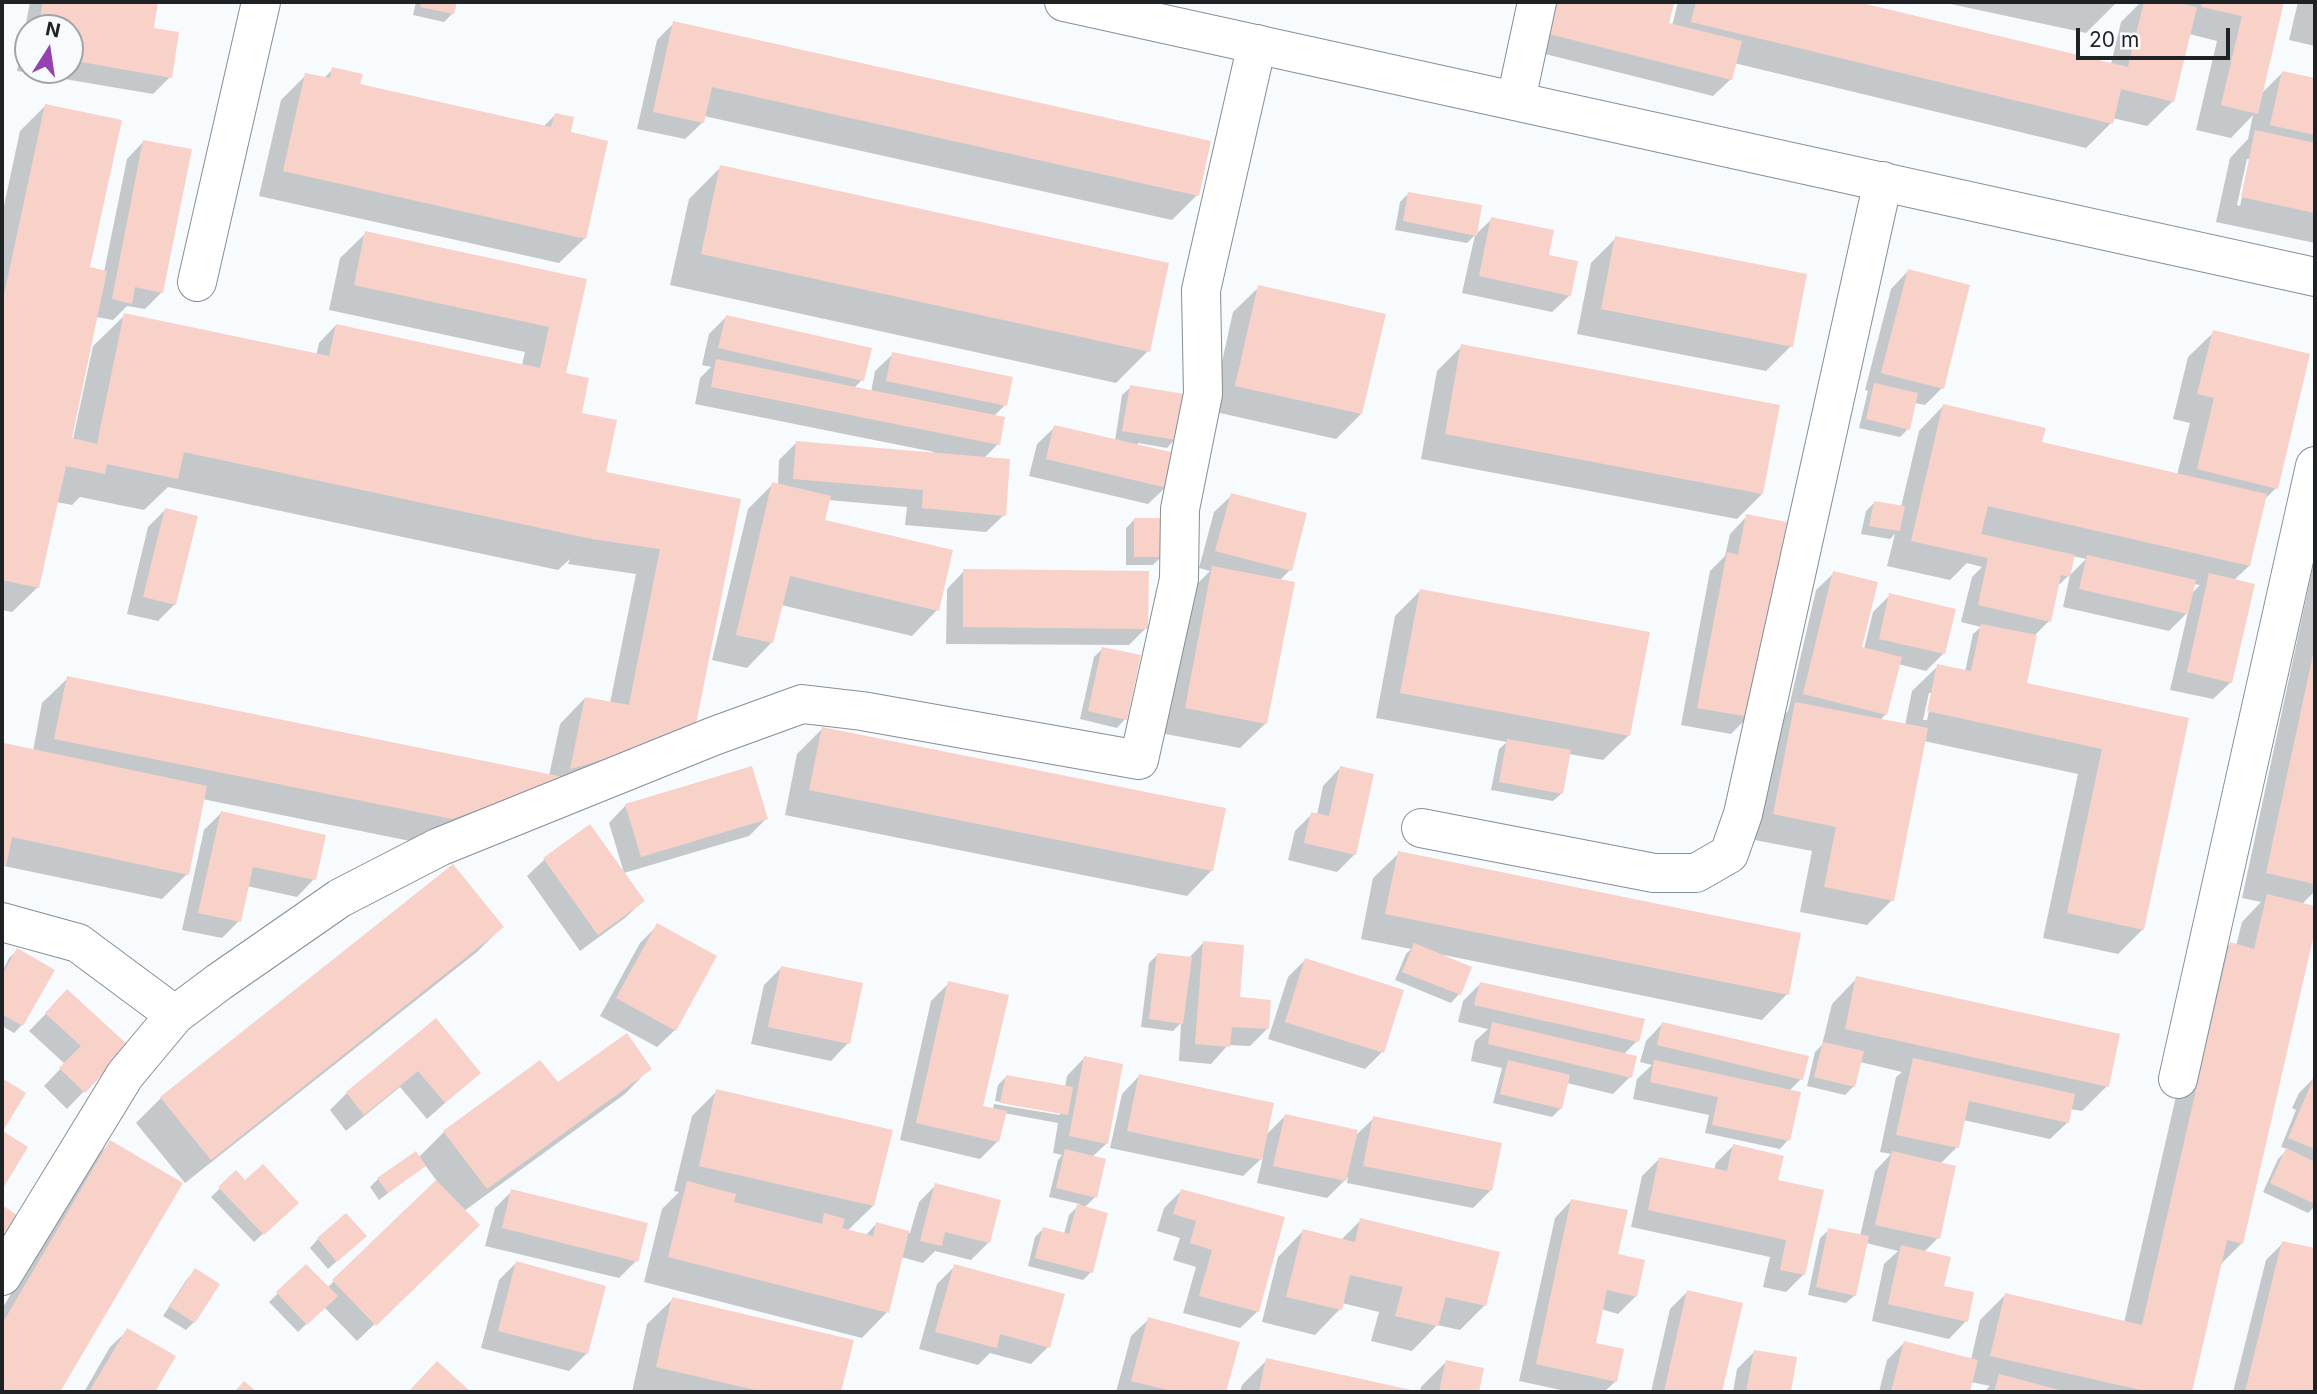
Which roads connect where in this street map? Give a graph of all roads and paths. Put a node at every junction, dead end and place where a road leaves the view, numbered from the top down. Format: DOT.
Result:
graph roads {
  1 [pos="261,2"];
  2 [pos="1064,2"];
  3 [pos="1537,2"];
  4 [pos="1257,44"];
  5 [pos="1516,100"];
  6 [pos="1883,181"];
  7 [pos="2315,277"];
  8 [pos="197,282"];
  9 [pos="2315,466"];
  10 [pos="1421,828"];
  11 [pos="2,922"];
  12 [pos="175,1015"];
  13 [pos="2178,1079"];
  14 [pos="2,1276"];
  1 -- 8 [label="street"];
  2 -- 4 [label="street"];
  3 -- 5 [label="street"];
  4 -- 5 [label="street"];
  4 -- 12 [label="street"];
  5 -- 6 [label="street"];
  6 -- 7 [label="street"];
  6 -- 10 [label="street"];
  9 -- 13 [label="street"];
  11 -- 12 [label="street"];
  12 -- 14 [label="street"];
}
